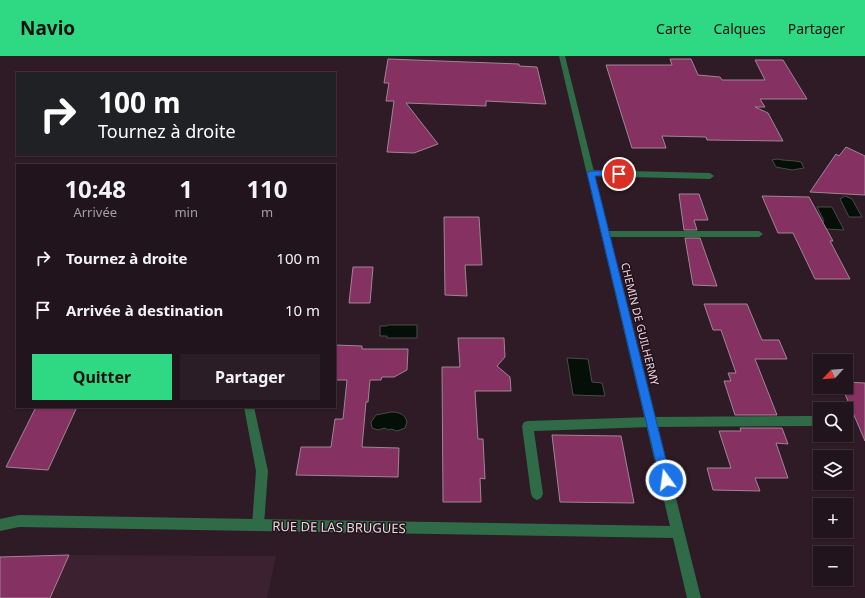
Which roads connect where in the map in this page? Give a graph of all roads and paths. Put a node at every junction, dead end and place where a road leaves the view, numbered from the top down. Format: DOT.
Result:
graph roads {
  1 [pos="562,56"];
  2 [pos="591,173"];
  3 [pos="710,176"];
  4 [pos="606,234"];
  5 [pos="759,234"];
  6 [pos="249,408"];
  7 [pos="811,421"];
  8 [pos="652,422"];
  9 [pos="537,494"];
  10 [pos="0,525"];
  11 [pos="258,525"];
  12 [pos="678,532"];
  13 [pos="694,598"];
  1 -- 2 [label="street, CHEMIN DE GUILHERMY"];
  2 -- 3 [label="street"];
  2 -- 4 [label="street, CHEMIN DE GUILHERMY"];
  4 -- 5 [label="street"];
  4 -- 8 [label="street, CHEMIN DE GUILHERMY"];
  6 -- 11 [label="street"];
  7 -- 8 [label="street"];
  8 -- 9 [label="street"];
  8 -- 12 [label="street, CHEMIN DE GUILHERMY"];
  10 -- 11 [label="street, RUE DE LAS BRUGUES"];
  11 -- 12 [label="street, RUE DE LAS BRUGUES"];
  12 -- 13 [label="street, CHEMIN DE GUILHERMY"];
}
